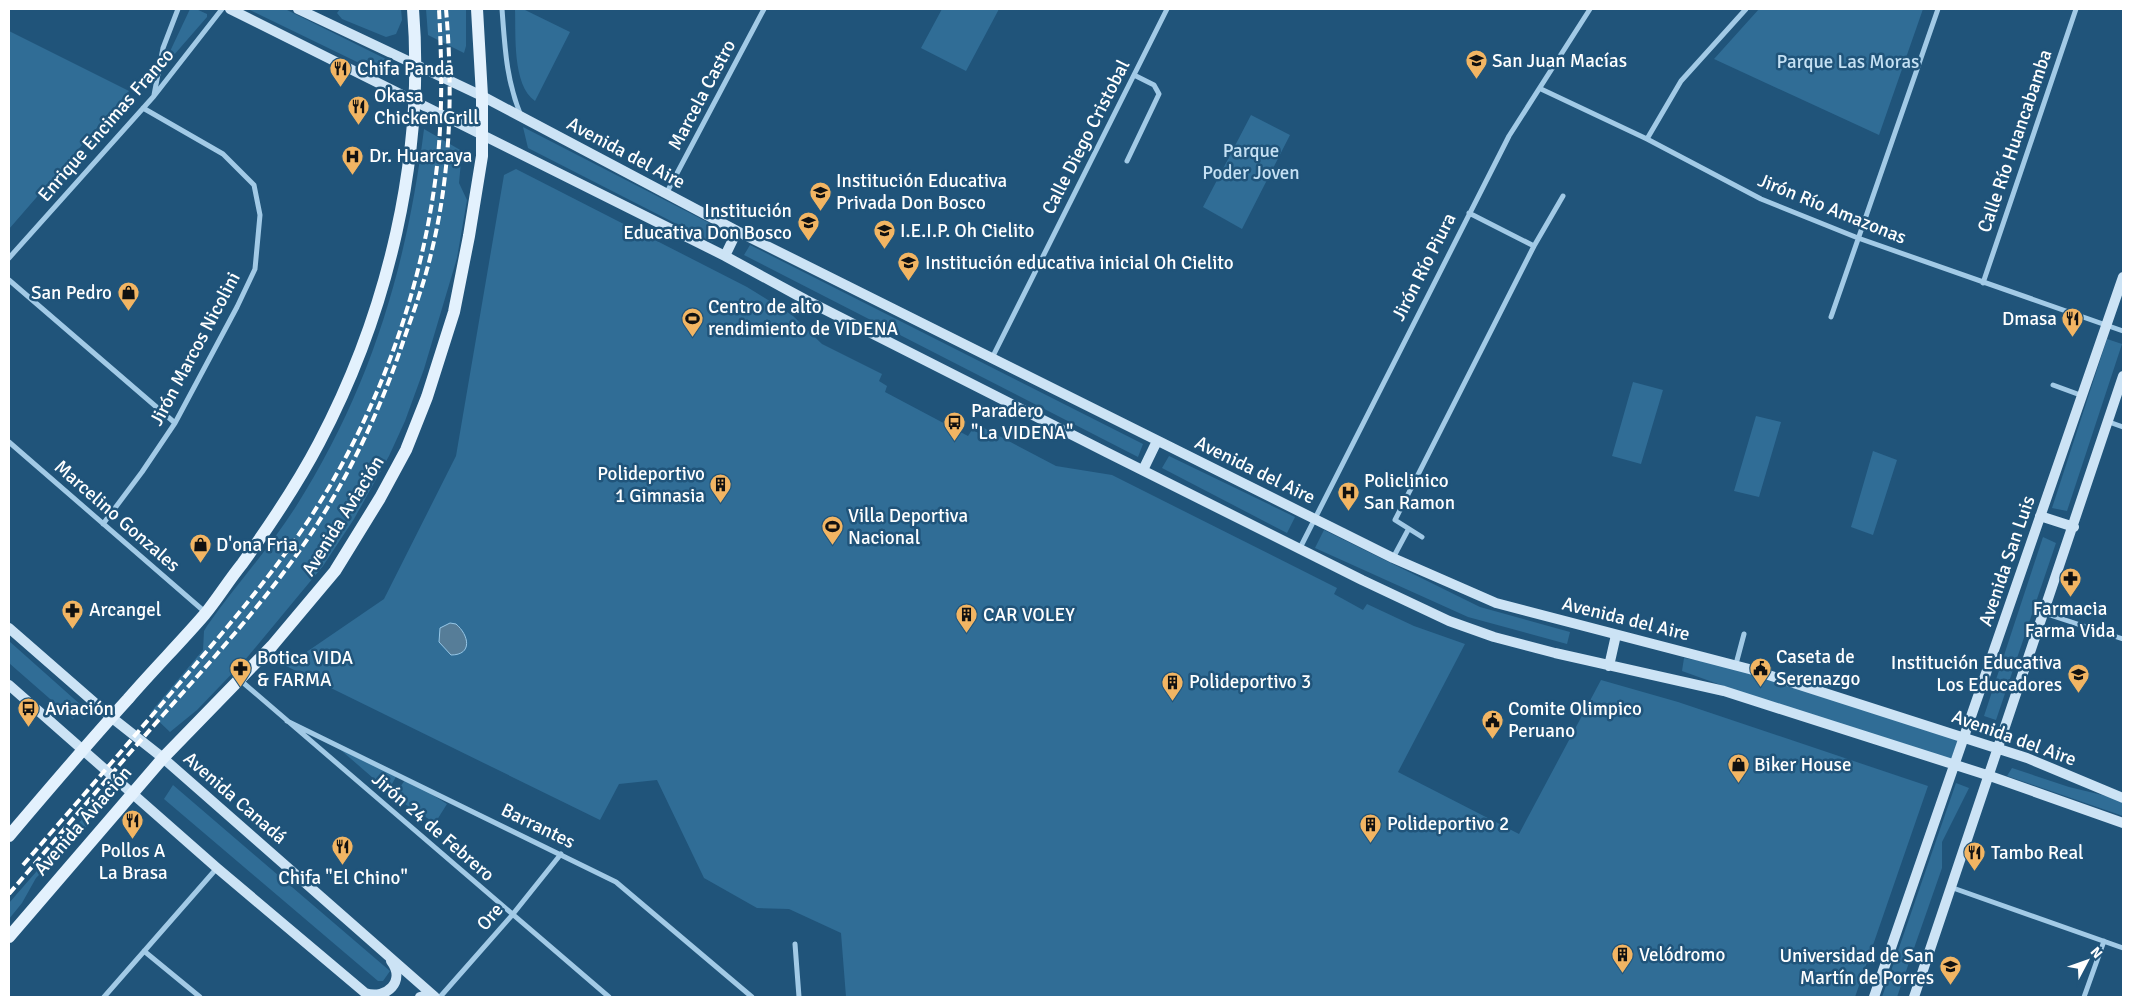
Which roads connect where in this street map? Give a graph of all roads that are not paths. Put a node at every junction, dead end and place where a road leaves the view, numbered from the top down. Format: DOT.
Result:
graph roads {
  1 [pos="178,9"];
  2 [pos="222,9"];
  3 [pos="230,9"];
  4 [pos="298,9"];
  5 [pos="413,9"];
  6 [pos="477,9"];
  7 [pos="502,9"];
  8 [pos="764,9"];
  9 [pos="1168,9"];
  10 [pos="1590,9"];
  11 [pos="1746,9"];
  12 [pos="1938,9"];
  13 [pos="2076,9"];
  14 [pos="415,63"];
  15 [pos="1134,75"];
  16 [pos="1540,89"];
  17 [pos="154,96"];
  18 [pos="482,96"];
  19 [pos="414,99"];
  20 [pos="143,108"];
  21 [pos="521,116"];
  22 [pos="482,134"];
  23 [pos="1647,139"];
  24 [pos="1127,161"];
  25 [pos="666,195"];
  26 [pos="1562,196"];
  27 [pos="1469,213"];
  28 [pos="736,231"];
  29 [pos="1858,238"];
  30 [pos="1534,246"];
  31 [pos="725,256"];
  32 [pos="9,258"];
  33 [pos="2123,277"];
  34 [pos="9,280"];
  35 [pos="1982,283"];
  36 [pos="1831,317"];
  37 [pos="2106,325"];
  38 [pos="2123,331"];
  39 [pos="992,358"];
  40 [pos="2123,376"];
  41 [pos="2053,385"];
  42 [pos="2083,396"];
  43 [pos="2110,422"];
  44 [pos="175,423"];
  45 [pos="2123,427"];
  46 [pos="1158,441"];
  47 [pos="9,442"];
  48 [pos="1143,470"];
  49 [pos="2040,516"];
  50 [pos="1314,518"];
  51 [pos="103,524"];
  52 [pos="2074,527"];
  53 [pos="1408,530"];
  54 [pos="1422,536"];
  55 [pos="1300,548"];
  56 [pos="1393,558"];
  57 [pos="206,613"];
  58 [pos="2044,613"];
  59 [pos="9,628"];
  60 [pos="1744,634"];
  61 [pos="1616,635"];
  62 [pos="2123,639"];
  63 [pos="1736,664"];
  64 [pos="1609,666"];
  65 [pos="238,678"];
  66 [pos="9,685"];
  67 [pos="112,717"];
  68 [pos="287,721"];
  69 [pos="1964,738"];
  70 [pos="1999,748"];
  71 [pos="83,750"];
  72 [pos="163,758"];
  73 [pos="1955,764"];
  74 [pos="1990,776"];
  75 [pos="132,793"];
  76 [pos="2123,798"];
  77 [pos="2123,823"];
  78 [pos="9,836"];
  79 [pos="561,854"];
  80 [pos="217,868"];
  81 [pos="1952,888"];
  82 [pos="513,914"];
  83 [pos="9,937"];
  84 [pos="2104,941"];
  85 [pos="795,944"];
  86 [pos="2123,948"];
  87 [pos="144,951"];
  88 [pos="389,958"];
  89 [pos="368,995"];
  90 [pos="436,996"];
  91 [pos="104,997"];
  92 [pos="200,997"];
  93 [pos="420,997"];
  94 [pos="609,997"];
  95 [pos="752,997"];
  96 [pos="799,997"];
  97 [pos="1874,997"];
  98 [pos="1914,997"];
  99 [pos="2084,997"];
  1 -- 17 [label="street"];
  2 -- 17 [label="street, Enrique Encimas Franco"];
  3 -- 19 [label="main road"];
  4 -- 14 [label="main road, Avenida del Aire"];
  5 -- 14 [label="main road"];
  6 -- 18 [label="main road, Avenida Aviación"];
  7 -- 21 [label="street"];
  8 -- 25 [label="street, Marcela Castro"];
  9 -- 15 [label="street, Calle Diego Cristobal"];
  10 -- 16 [label="street, Jirón Río Piura"];
  11 -- 23 [label="street"];
  12 -- 29 [label="street"];
  13 -- 35 [label="street, Calle Río Huancabamba"];
  14 -- 18 [label="main road, Avenida del Aire"];
  14 -- 19 [label="main road"];
  15 -- 24 [label="street"];
  15 -- 39 [label="street, Calle Diego Cristobal"];
  16 -- 23 [label="street, Jirón Río Amazonas"];
  16 -- 27 [label="street, Jirón Río Piura"];
  17 -- 20 [label="street, Enrique Encimas Franco"];
  18 -- 21 [label="main road, Avenida del Aire"];
  18 -- 22 [label="main road, Avenida Aviación"];
  19 -- 22 [label="main road"];
  19 -- 57 [label="main road"];
  20 -- 32 [label="street, Enrique Encimas Franco"];
  20 -- 44 [label="street, Jirón Marcos Nicolini"];
  21 -- 25 [label="main road, Avenida del Aire"];
  22 -- 31 [label="main road"];
  22 -- 65 [label="main road, Avenida Aviación"];
  23 -- 29 [label="street, Jirón Río Amazonas"];
  25 -- 28 [label="main road, Avenida del Aire"];
  26 -- 30 [label="street"];
  27 -- 30 [label="street"];
  27 -- 50 [label="street, Jirón Río Piura"];
  28 -- 31 [label="main road"];
  28 -- 39 [label="main road, Avenida del Aire"];
  29 -- 35 [label="street, Jirón Río Amazonas"];
  29 -- 36 [label="street"];
  30 -- 53 [label="street"];
  31 -- 48 [label="main road"];
  33 -- 37 [label="main road, Avenida San Luis"];
  34 -- 44 [label="street"];
  35 -- 37 [label="street, Jirón Río Amazonas"];
  37 -- 38 [label="street, Jirón Río Amazonas"];
  37 -- 42 [label="main road, Avenida San Luis"];
  39 -- 46 [label="main road, Avenida del Aire"];
  40 -- 43 [label="main road"];
  41 -- 42 [label="street"];
  42 -- 49 [label="main road, Avenida San Luis"];
  43 -- 45 [label="street"];
  43 -- 52 [label="main road"];
  44 -- 51 [label="street, Jirón Marcos Nicolini"];
  46 -- 48 [label="main road"];
  46 -- 50 [label="main road, Avenida del Aire"];
  47 -- 51 [label="street, Marcelino Gonzales"];
  48 -- 55 [label="main road"];
  49 -- 52 [label="main road"];
  49 -- 69 [label="main road, Avenida San Luis"];
  50 -- 55 [label="street, Jirón Río Piura"];
  50 -- 56 [label="main road, Avenida del Aire"];
  51 -- 57 [label="street, Marcelino Gonzales"];
  52 -- 58 [label="main road"];
  53 -- 54 [label="street"];
  53 -- 56 [label="street"];
  55 -- 64 [label="main road"];
  56 -- 61 [label="main road, Avenida del Aire"];
  57 -- 67 [label="main road"];
  58 -- 62 [label="street"];
  58 -- 70 [label="main road"];
  59 -- 67 [label="main road, Avenida Canadá"];
  60 -- 63 [label="street"];
  61 -- 63 [label="main road, Avenida del Aire"];
  61 -- 64 [label="main road"];
  63 -- 69 [label="main road, Avenida del Aire"];
  64 -- 73 [label="main road"];
  65 -- 68 [label="street, Jirón 24 de Febrero"];
  65 -- 72 [label="main road, Avenida Aviación"];
  66 -- 71 [label="main road"];
  67 -- 71 [label="main road"];
  67 -- 72 [label="main road, Avenida Canadá"];
  68 -- 79 [label="street, Barrantes"];
  68 -- 82 [label="street, Jirón 24 de Febrero"];
  69 -- 70 [label="main road, Avenida del Aire"];
  69 -- 73 [label="main road, Avenida San Luis"];
  70 -- 74 [label="main road"];
  70 -- 76 [label="main road, Avenida del Aire"];
  71 -- 75 [label="main road"];
  71 -- 78 [label="main road"];
  72 -- 75 [label="main road, Avenida Aviación"];
  72 -- 88 [label="main road, Avenida Canadá"];
  73 -- 74 [label="main road"];
  73 -- 97 [label="main road, Avenida San Luis"];
  74 -- 77 [label="main road"];
  74 -- 81 [label="main road"];
  75 -- 80 [label="main road"];
  75 -- 83 [label="main road, Avenida Aviación"];
  79 -- 82 [label="street, Ore"];
  79 -- 95 [label="street, Barrantes"];
  80 -- 87 [label="street"];
  80 -- 89 [label="main road"];
  81 -- 84 [label="street"];
  81 -- 98 [label="main road"];
  82 -- 90 [label="street, Ore"];
  82 -- 94 [label="street, Jirón 24 de Febrero"];
  84 -- 86 [label="street"];
  84 -- 99 [label="street"];
  85 -- 96 [label="street"];
  87 -- 91 [label="street"];
  87 -- 92 [label="street"];
  88 -- 89 [label="main road"];
  88 -- 90 [label="main road, Avenida Canadá"];
  90 -- 93 [label="main road"];
}
